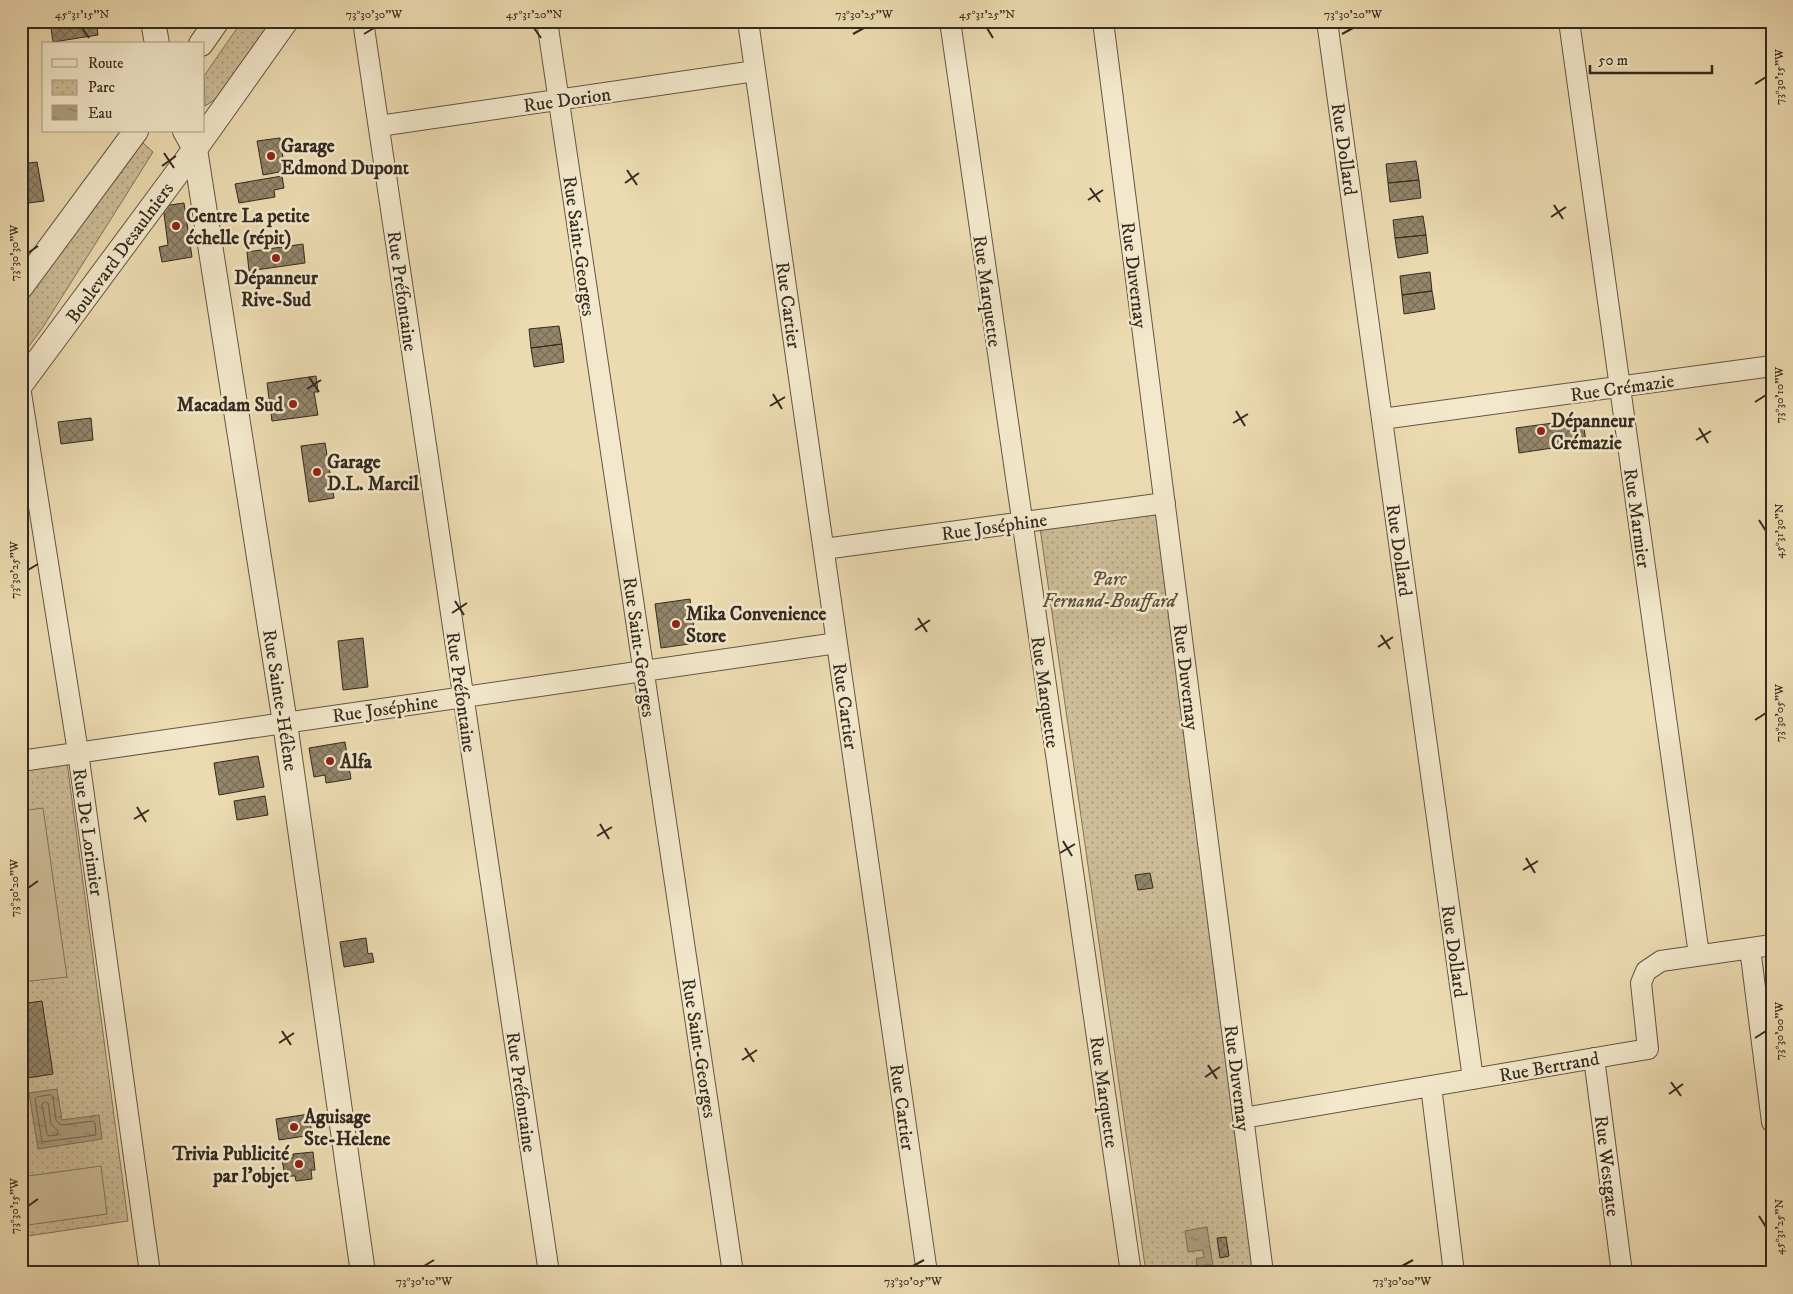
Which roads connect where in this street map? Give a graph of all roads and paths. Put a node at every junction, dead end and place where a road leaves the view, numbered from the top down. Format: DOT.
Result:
graph roads {
  1 [pos="153,21"];
  2 [pos="217,21"];
  3 [pos="286,21"];
  4 [pos="363,21"];
  5 [pos="547,21"];
  6 [pos="748,21"];
  7 [pos="950,21"];
  8 [pos="1103,21"];
  9 [pos="1327,21"];
  10 [pos="1569,21"];
  11 [pos="157,42"];
  12 [pos="202,42"];
  13 [pos="755,71"];
  14 [pos="558,100"];
  15 [pos="205,121"];
  16 [pos="379,126"];
  17 [pos="135,132"];
  18 [pos="190,140"];
  19 [pos="21,287"];
  20 [pos="1772,366"];
  21 [pos="21,384"];
  22 [pos="1619,387"];
  23 [pos="21,393"];
  24 [pos="1382,420"];
  25 [pos="1164,503"];
  26 [pos="1022,522"];
  27 [pos="824,549"];
  28 [pos="837,643"];
  29 [pos="643,671"];
  30 [pos="463,697"];
  31 [pos="285,722"];
  32 [pos="78,752"];
  33 [pos="21,761"];
  34 [pos="1772,945"];
  35 [pos="1750,948"];
  36 [pos="1699,956"];
  37 [pos="1594,1058"];
  38 [pos="1473,1079"];
  39 [pos="1431,1086"];
  40 [pos="1243,1118"];
  41 [pos="1772,1122"];
  42 [pos="150,1273"];
  43 [pos="364,1273"];
  44 [pos="549,1273"];
  45 [pos="733,1273"];
  46 [pos="927,1273"];
  47 [pos="1131,1273"];
  48 [pos="1263,1273"];
  49 [pos="1454,1273"];
  50 [pos="1622,1273"];
  1 -- 11 [label="street"];
  2 -- 12 [label="street"];
  3 -- 15 [label="street, Boulevard Desaulniers"];
  4 -- 16 [label="street, Rue Préfontaine"];
  5 -- 14 [label="street, Rue Saint-Georges"];
  6 -- 13 [label="street, Rue Cartier"];
  7 -- 26 [label="street, Rue Marquette"];
  8 -- 25 [label="street, Rue Duvernay"];
  9 -- 24 [label="street, Rue Dollard"];
  10 -- 22 [label="street, Rue Marmier"];
  13 -- 14 [label="street, Rue Dorion"];
  13 -- 27 [label="street, Rue Cartier"];
  14 -- 16 [label="street, Rue Dorion"];
  14 -- 29 [label="street, Rue Saint-Georges"];
  16 -- 30 [label="street, Rue Préfontaine"];
  17 -- 19 [label="street"];
  18 -- 21 [label="street, Boulevard Desaulniers"];
  18 -- 31 [label="street, Rue Sainte-Hélène"];
  20 -- 22 [label="street, Rue Crémazie"];
  22 -- 24 [label="street, Rue Crémazie"];
  22 -- 36 [label="street, Rue Marmier"];
  23 -- 32 [label="street, Rue De Lorimier"];
  24 -- 38 [label="street, Rue Dollard"];
  25 -- 26 [label="street, Rue Joséphine"];
  25 -- 40 [label="street, Rue Duvernay"];
  26 -- 27 [label="street, Rue Joséphine"];
  26 -- 47 [label="street, Rue Marquette"];
  27 -- 28 [label="street, Rue Cartier"];
  28 -- 29 [label="street, Rue Joséphine"];
  28 -- 46 [label="street, Rue Cartier"];
  29 -- 30 [label="street, Rue Joséphine"];
  29 -- 45 [label="street, Rue Saint-Georges"];
  30 -- 31 [label="street, Rue Joséphine"];
  30 -- 44 [label="street, Rue Préfontaine"];
  31 -- 32 [label="street, Rue Joséphine"];
  31 -- 43 [label="street, Rue Sainte-Hélène"];
  32 -- 33 [label="street, Rue Joséphine"];
  32 -- 42 [label="street, Rue De Lorimier"];
  34 -- 35 [label="street, Rue Bertrand"];
  35 -- 36 [label="street, Rue Bertrand"];
  35 -- 41 [label="street"];
  36 -- 37 [label="street, Rue Bertrand"];
  37 -- 38 [label="street, Rue Bertrand"];
  37 -- 50 [label="street, Rue Westgate"];
  38 -- 39 [label="street, Rue Bertrand"];
  39 -- 40 [label="street, Rue Bertrand"];
  39 -- 49 [label="street"];
  40 -- 48 [label="street, Rue Duvernay"];
}
